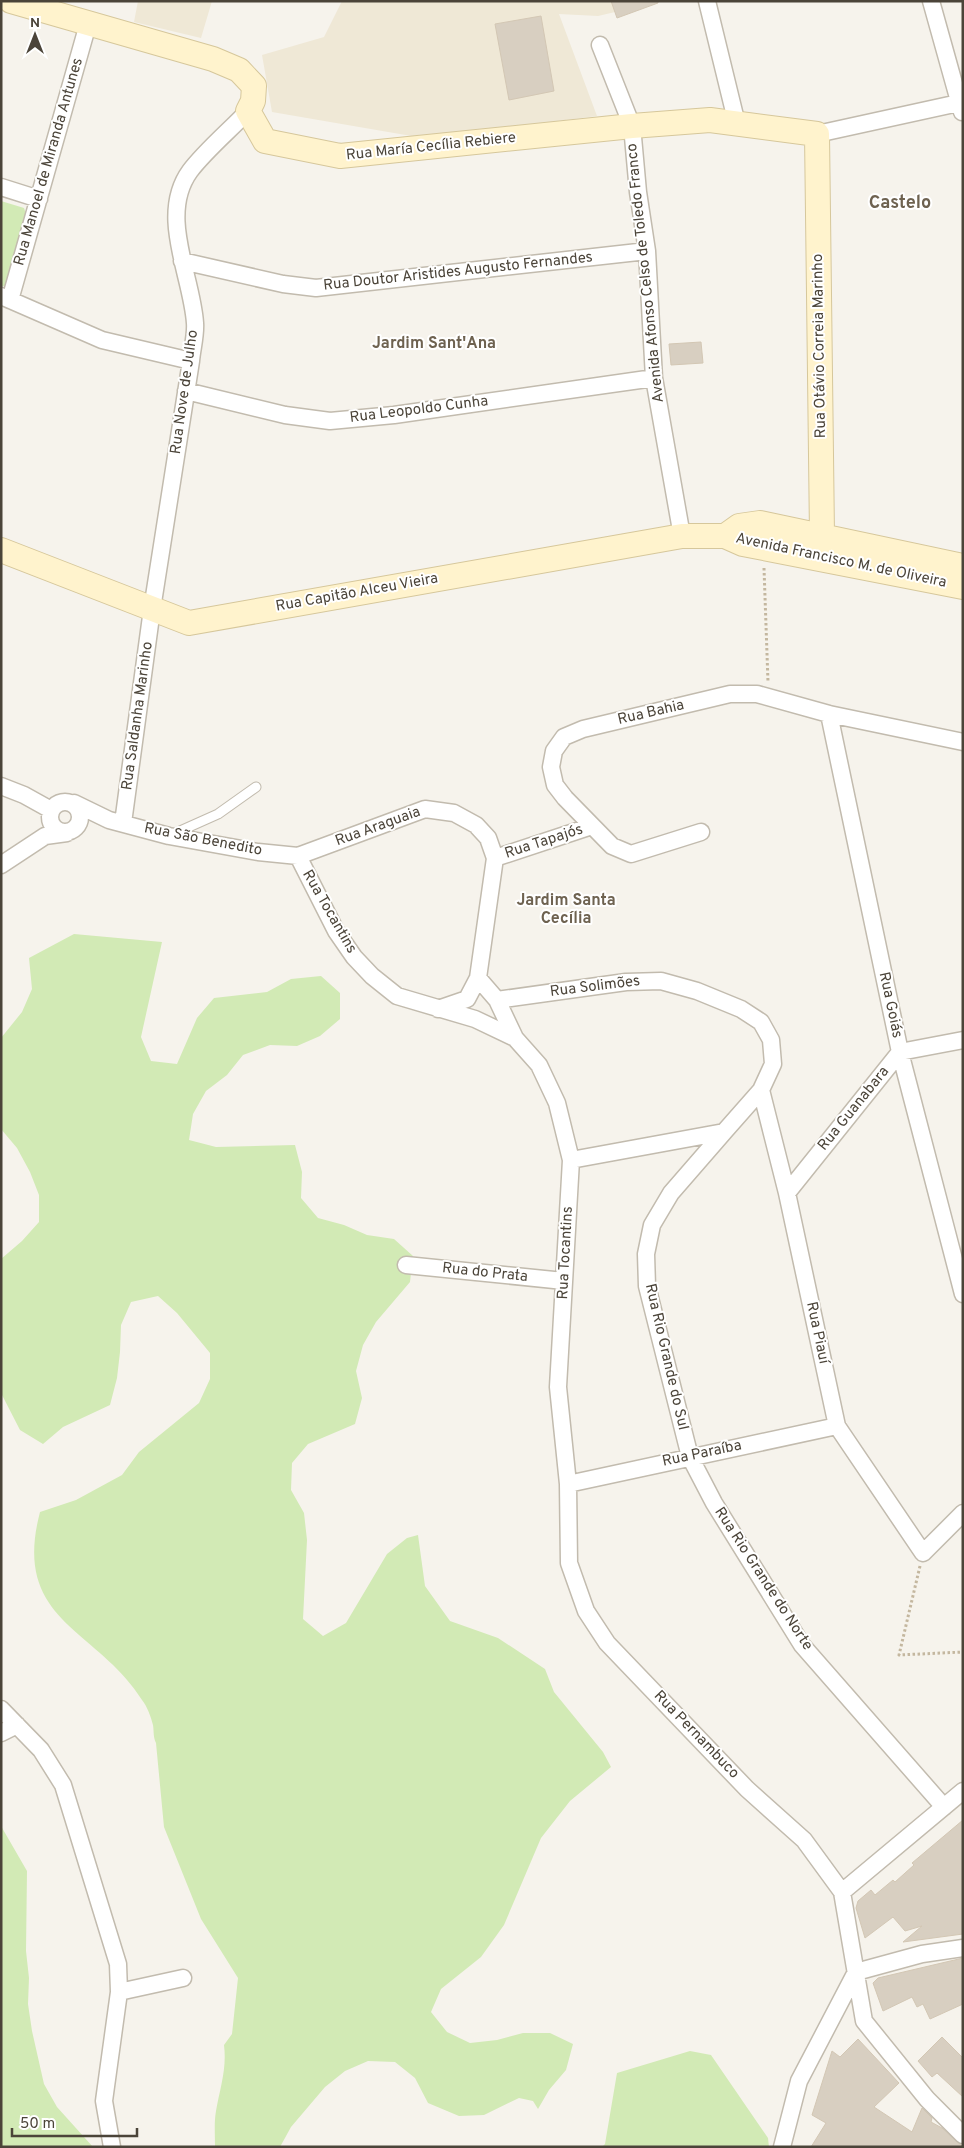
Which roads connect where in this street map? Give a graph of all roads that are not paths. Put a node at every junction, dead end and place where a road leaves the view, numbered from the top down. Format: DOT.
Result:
graph roads {
  1 [pos="11,1"];
  2 [pos="707,1"];
  3 [pos="931,1"];
  4 [pos="88,24"];
  5 [pos="600,45"];
  6 [pos="962,106"];
  7 [pos="248,111"];
  8 [pos="737,124"];
  9 [pos="632,126"];
  10 [pos="817,134"];
  11 [pos="1,187"];
  12 [pos="38,199"];
  13 [pos="647,251"];
  14 [pos="182,261"];
  15 [pos="6,298"];
  16 [pos="191,361"];
  17 [pos="654,378"];
  18 [pos="186,391"];
  19 [pos="682,536"];
  20 [pos="725,536"];
  21 [pos="821,547"];
  22 [pos="1,550"];
  23 [pos="963,566"];
  24 [pos="963,587"];
  25 [pos="152,609"];
  26 [pos="829,714"];
  27 [pos="963,742"];
  28 [pos="1,786"];
  29 [pos="256,787"];
  30 [pos="74,804"];
  31 [pos="49,822"];
  32 [pos="116,822"];
  33 [pos="592,826"];
  34 [pos="73,830"];
  35 [pos="701,832"];
  36 [pos="169,836"];
  37 [pos="298,856"];
  38 [pos="495,858"];
  39 [pos="1,865"];
  40 [pos="478,978"];
  41 [pos="497,1000"];
  42 [pos="438,1009"];
  43 [pos="515,1038"];
  44 [pos="963,1040"];
  45 [pos="900,1052"];
  46 [pos="761,1090"];
  47 [pos="724,1132"];
  48 [pos="571,1160"];
  49 [pos="787,1193"];
  50 [pos="406,1265"];
  51 [pos="564,1281"];
  52 [pos="963,1294"];
  53 [pos="837,1426"];
  54 [pos="690,1457"];
  55 [pos="568,1484"];
  56 [pos="963,1513"];
  57 [pos="1,1709"];
  58 [pos="17,1725"];
  59 [pos="1,1733"];
  60 [pos="963,1791"];
  61 [pos="944,1808"];
  62 [pos="842,1892"];
  63 [pos="963,1948"];
  64 [pos="856,1972"];
  65 [pos="183,1978"];
  66 [pos="119,1992"];
  67 [pos="963,2135"];
  68 [pos="112,2147"];
  69 [pos="782,2147"];
  1 -- 4 [label="street"];
  2 -- 8 [label="street"];
  3 -- 6 [label="street"];
  4 -- 7 [label="street"];
  4 -- 12 [label="street, Rua Manoel de Miranda Antunes"];
  5 -- 9 [label="street, Avenida Afonso Celso de Toledo Franco"];
  6 -- 10 [label="street"];
  7 -- 9 [label="street, Rua María Cecília Rebiere"];
  7 -- 14 [label="street, Rua Nove de Julho"];
  8 -- 9 [label="street, Rua María Cecília Rebiere"];
  8 -- 10 [label="street, Rua María Cecília Rebiere"];
  9 -- 13 [label="street, Avenida Afonso Celso de Toledo Franco"];
  10 -- 21 [label="street, Rua Otávio Correia Marinho"];
  11 -- 12 [label="street"];
  12 -- 15 [label="street, Rua Manoel de Miranda Antunes"];
  13 -- 14 [label="street, Rua Doutor Aristides Augusto Fernandes"];
  13 -- 17 [label="street, Avenida Afonso Celso de Toledo Franco"];
  14 -- 16 [label="street, Rua Nove de Julho"];
  15 -- 16 [label="street"];
  16 -- 18 [label="street, Rua Nove de Julho"];
  17 -- 18 [label="street, Rua Leopoldo Cunha"];
  17 -- 19 [label="street, Avenida Afonso Celso de Toledo Franco"];
  18 -- 25 [label="street, Rua Nove de Julho"];
  19 -- 20 [label="street, Rua Capitão Alceu Vieira"];
  19 -- 25 [label="street, Rua Capitão Alceu Vieira"];
  20 -- 21 [label="street, Avenida Francisco M. de Oliveira"];
  20 -- 21 [label="street, Avenida Francisco M. de Oliveira"];
  21 -- 23 [label="street, Avenida Francisco M. de Oliveira"];
  21 -- 24 [label="street, Avenida Francisco M. de Oliveira"];
  22 -- 25 [label="street, Rua Capitão Alceu Vieira"];
  25 -- 32 [label="street, Rua Saldanha Marinho"];
  26 -- 27 [label="street, Rua Bahia"];
  26 -- 33 [label="street, Rua Bahia"];
  26 -- 45 [label="street, Rua Goiás"];
  28 -- 31 [label="street"];
  29 -- 36 [label="lane"];
  30 -- 31 [label="street"];
  30 -- 32 [label="street, Rua São Benedito"];
  30 -- 34 [label="street"];
  31 -- 34 [label="street, Rua São Benedito"];
  31 -- 39 [label="street"];
  32 -- 34 [label="street, Rua São Benedito"];
  32 -- 36 [label="street, Rua São Benedito"];
  33 -- 35 [label="street, Rua Bahia"];
  33 -- 38 [label="street, Rua Tapajós"];
  36 -- 37 [label="street, Rua São Benedito"];
  37 -- 38 [label="street, Rua Araguaia"];
  37 -- 42 [label="street, Rua Tocantins"];
  38 -- 40 [label="street"];
  40 -- 41 [label="street, Rua Tocantins"];
  40 -- 42 [label="street"];
  41 -- 43 [label="street, Rua Tocantins"];
  41 -- 46 [label="street, Rua Solimões"];
  42 -- 43 [label="street, Rua Tocantins"];
  43 -- 48 [label="street, Rua Tocantins"];
  44 -- 45 [label="street, Rua Guanabara"];
  45 -- 49 [label="street, Rua Guanabara"];
  45 -- 52 [label="street, Rua Goiás"];
  46 -- 47 [label="street, Rua Solimões"];
  46 -- 49 [label="street, Rua Piauí"];
  47 -- 48 [label="street"];
  47 -- 54 [label="street, Rua Rio Grande do Sul"];
  48 -- 51 [label="street, Rua Tocantins"];
  49 -- 53 [label="street, Rua Piauí"];
  50 -- 51 [label="street, Rua do Prata"];
  51 -- 55 [label="street, Rua Tocantins"];
  53 -- 54 [label="street, Rua Paraíba"];
  53 -- 56 [label="street, Rua Piauí"];
  54 -- 55 [label="street, Rua Paraíba"];
  54 -- 61 [label="street, Rua Rio Grande do Norte"];
  55 -- 62 [label="street, Rua Pernambuco"];
  57 -- 58 [label="street"];
  58 -- 59 [label="street"];
  58 -- 66 [label="street"];
  60 -- 61 [label="street"];
  61 -- 62 [label="street"];
  62 -- 64 [label="street, Rua Pernambuco"];
  63 -- 64 [label="street"];
  64 -- 67 [label="street, Rua Pernambuco"];
  64 -- 69 [label="street"];
  65 -- 66 [label="street"];
  66 -- 68 [label="street"];
}
